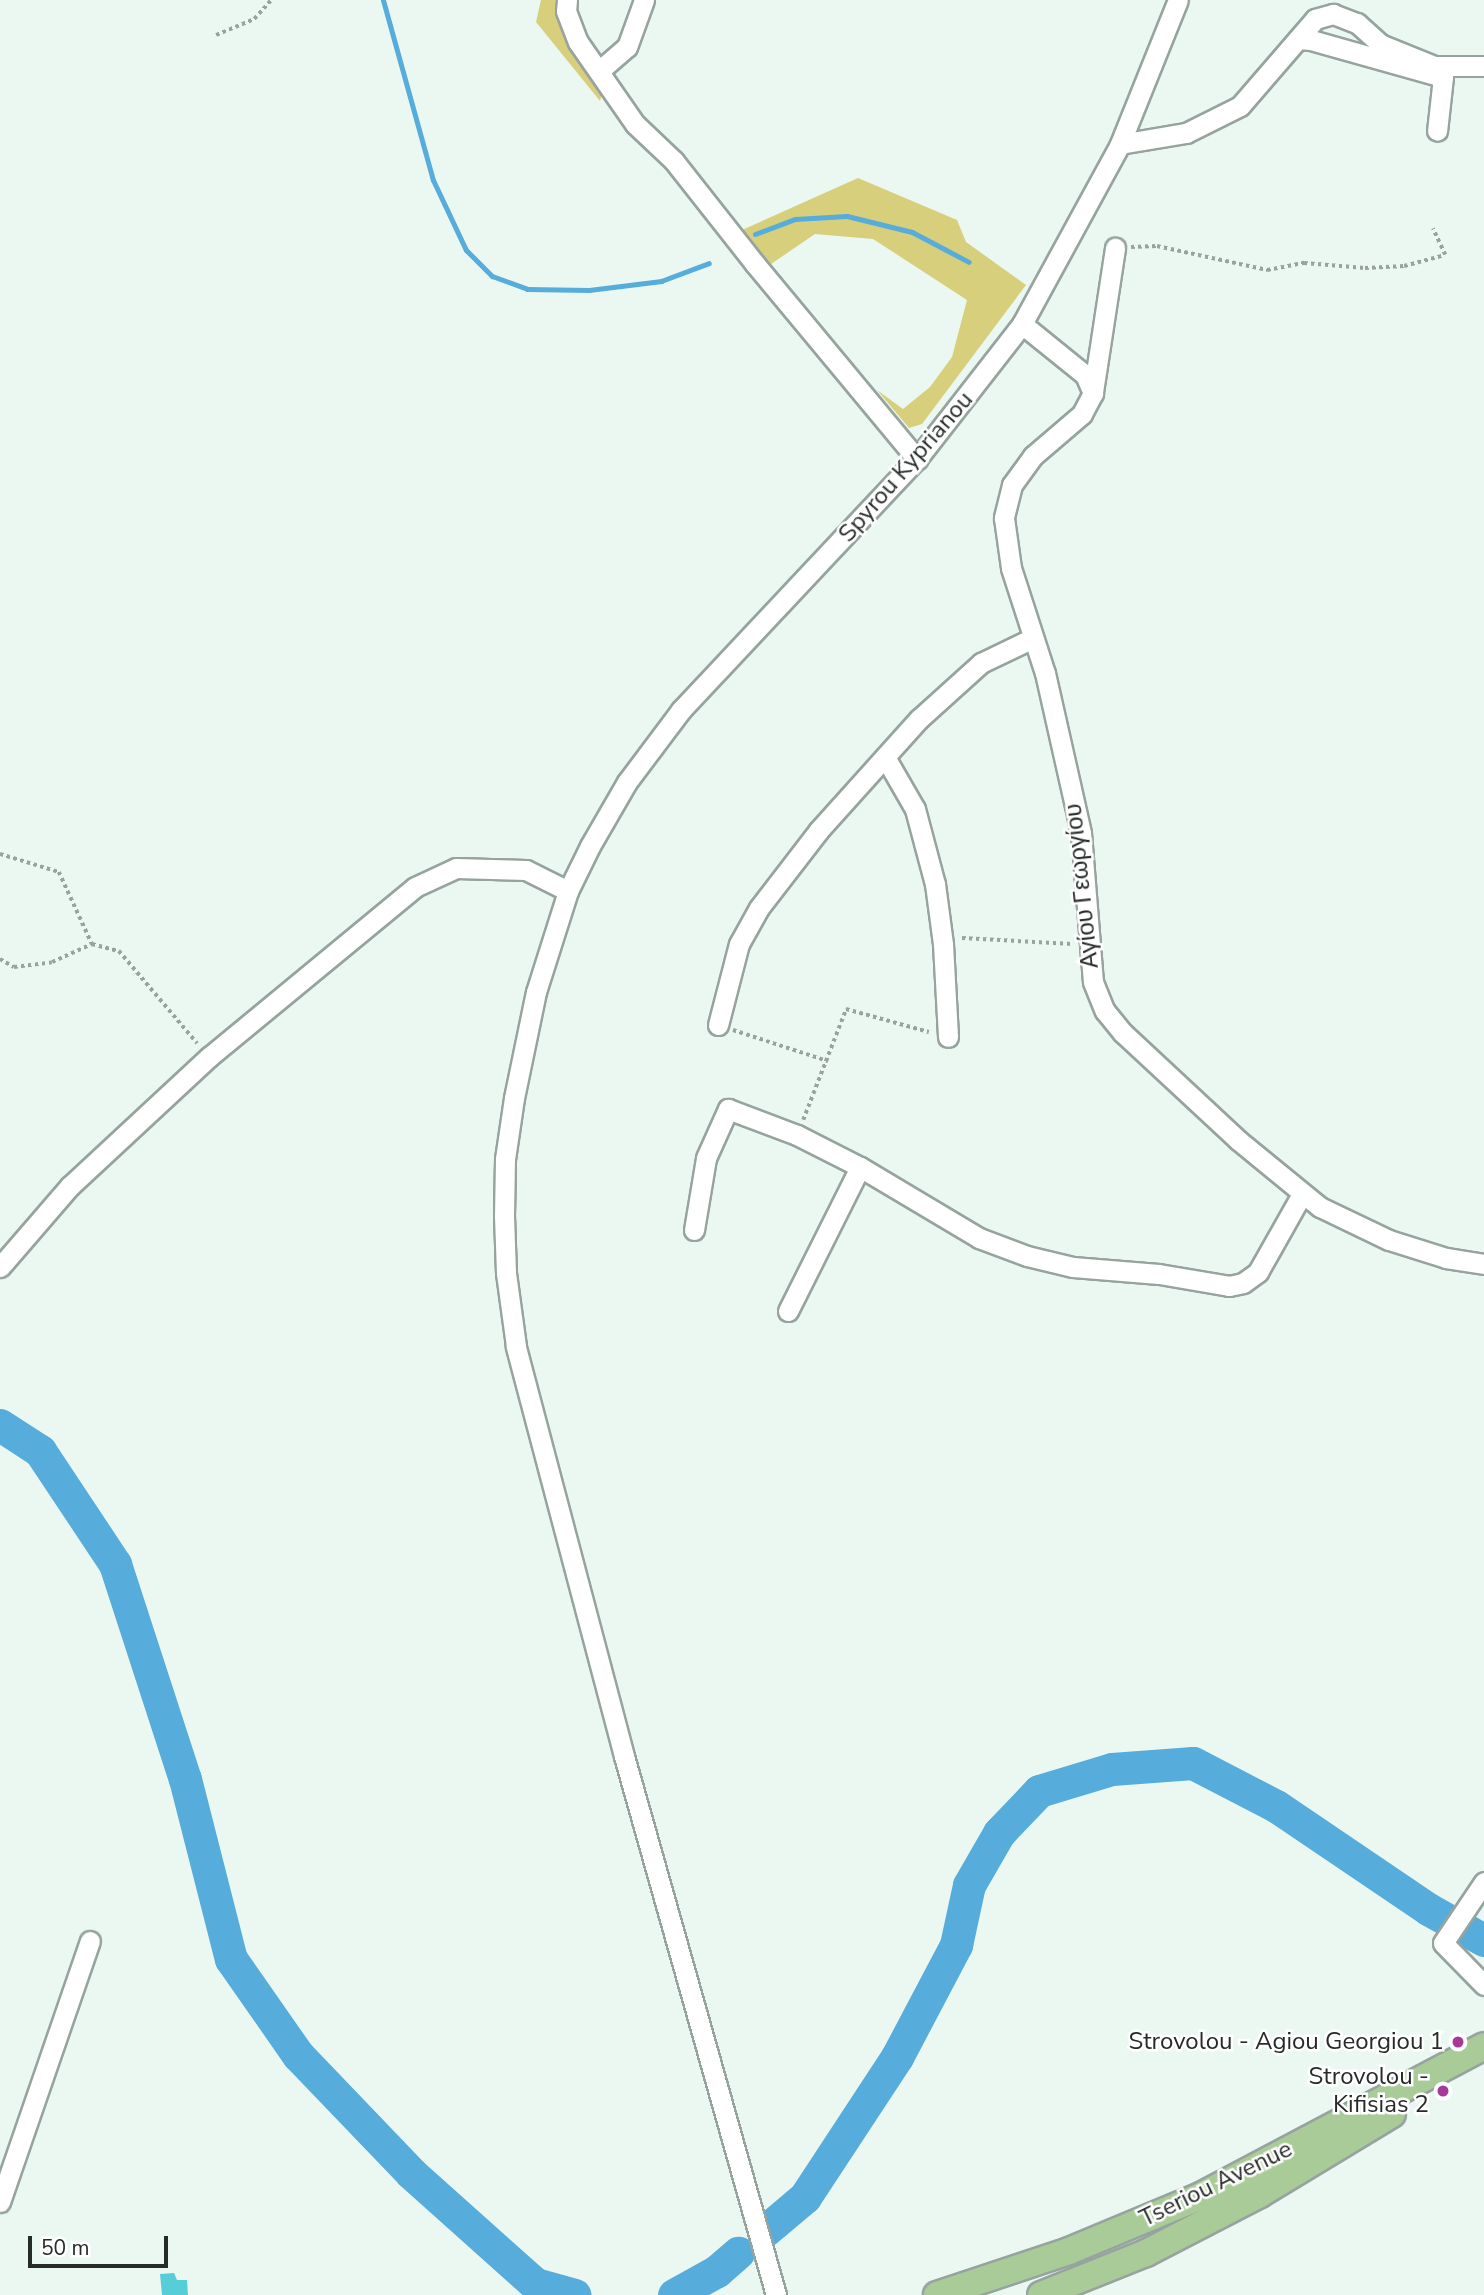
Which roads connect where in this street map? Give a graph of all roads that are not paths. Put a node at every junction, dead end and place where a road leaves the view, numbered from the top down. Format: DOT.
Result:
graph roads {
  1 [pos="567,0"];
  2 [pos="644,0"];
  3 [pos="1178,0"];
  4 [pos="1298,39"];
  5 [pos="1484,66"];
  6 [pos="599,71"];
  7 [pos="1437,131"];
  8 [pos="1120,144"];
  9 [pos="1115,248"];
  10 [pos="1022,324"];
  11 [pos="1093,393"];
  12 [pos="917,459"];
  13 [pos="1033,638"];
  14 [pos="885,757"];
  15 [pos="568,891"];
  16 [pos="718,1025"];
  17 [pos="948,1037"];
  18 [pos="860,1167"];
  19 [pos="1302,1194"];
  20 [pos="694,1230"];
  21 [pos="1484,1264"];
  22 [pos="0,1267"];
  23 [pos="788,1311"];
  24 [pos="1484,1882"];
  25 [pos="90,1941"];
  26 [pos="1484,1986"];
  27 [pos="1477,2054"];
  28 [pos="0,2202"];
  29 [pos="776,2295"];
  30 [pos="937,2295"];
  31 [pos="1041,2295"];
  1 -- 6 [label="street"];
  2 -- 6 [label="street"];
  3 -- 8 [label="street, Spyrou Kyprianou"];
  4 -- 5 [label="street"];
  4 -- 7 [label="street"];
  4 -- 8 [label="street"];
  6 -- 12 [label="street"];
  8 -- 10 [label="street, Spyrou Kyprianou"];
  9 -- 11 [label="street"];
  10 -- 11 [label="street"];
  10 -- 12 [label="street, Spyrou Kyprianou"];
  11 -- 13 [label="street, Αγίου Γεωργίου"];
  12 -- 15 [label="street, Spyrou Kyprianou"];
  13 -- 14 [label="street"];
  13 -- 19 [label="street, Αγίου Γεωργίου"];
  14 -- 16 [label="street"];
  14 -- 17 [label="street"];
  15 -- 22 [label="street"];
  15 -- 29 [label="street, Spyrou Kyprianou"];
  18 -- 19 [label="street"];
  18 -- 20 [label="street"];
  18 -- 23 [label="street"];
  19 -- 21 [label="street, Αγίου Γεωργίου"];
  24 -- 26 [label="street"];
  25 -- 28 [label="street"];
  27 -- 30 [label="main road, Tseriou Avenue"];
  27 -- 31 [label="main road"];
}
